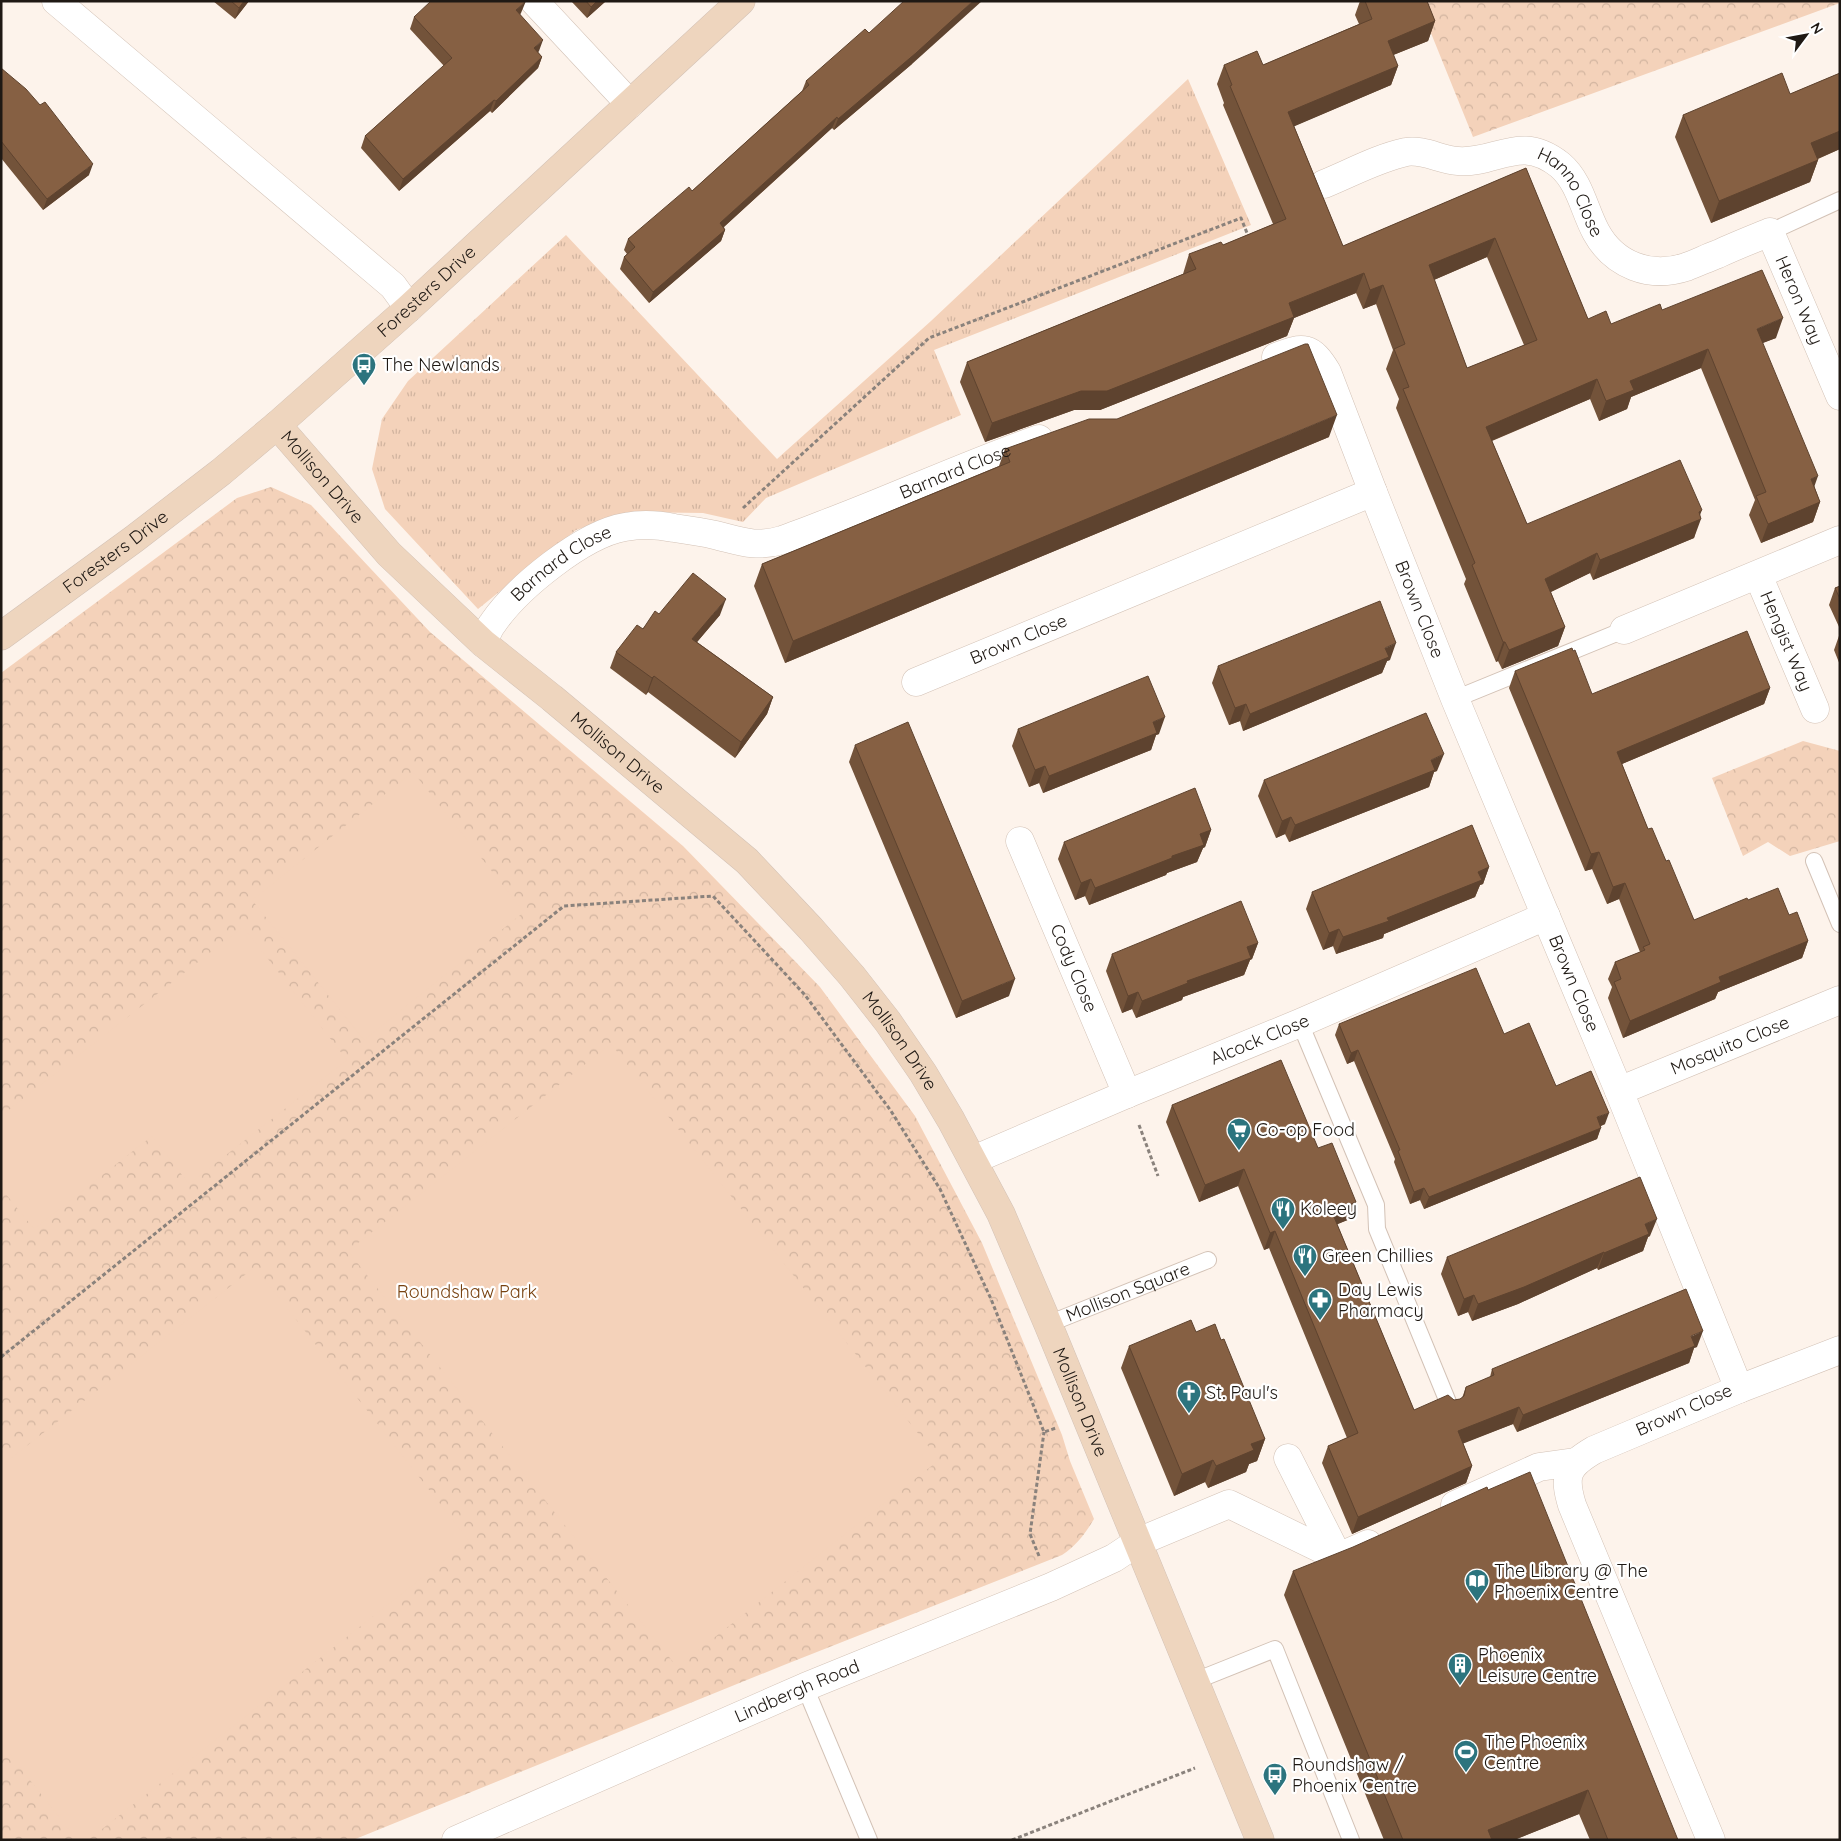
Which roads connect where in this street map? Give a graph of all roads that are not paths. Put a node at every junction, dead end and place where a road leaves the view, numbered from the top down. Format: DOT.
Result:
graph roads {
  1 [pos="56,1"];
  2 [pos="534,1"];
  3 [pos="741,1"];
  4 [pos="630,104"];
  5 [pos="1324,184"];
  6 [pos="1840,200"];
  7 [pos="1770,232"];
  8 [pos="410,308"];
  9 [pos="1250,368"];
  10 [pos="1840,396"];
  11 [pos="277,425"];
  12 [pos="1062,431"];
  13 [pos="1373,492"];
  14 [pos="1840,540"];
  15 [pos="1758,575"];
  16 [pos="1624,630"];
  17 [pos="1,636"];
  18 [pos="483,644"];
  19 [pos="916,682"];
  20 [pos="1455,698"];
  21 [pos="1815,709"];
  22 [pos="1020,841"];
  23 [pos="1814,861"];
  24 [pos="1546,916"];
  25 [pos="1840,924"];
  26 [pos="1840,1000"];
  27 [pos="1300,1023"];
  28 [pos="1619,1090"];
  29 [pos="1127,1094"];
  30 [pos="973,1160"];
  31 [pos="1208,1260"];
  32 [pos="1048,1324"];
  33 [pos="1840,1350"];
  34 [pos="1739,1389"];
  35 [pos="1450,1407"];
  36 [pos="1288,1458"];
  37 [pos="1575,1462"];
  38 [pos="1434,1514"];
  39 [pos="1391,1534"];
  40 [pos="1138,1542"];
  41 [pos="1338,1557"];
  42 [pos="1195,1681"];
  43 [pos="805,1687"];
  44 [pos="456,1840"];
  45 [pos="868,1840"];
  46 [pos="1260,1840"];
  47 [pos="1351,1840"];
  48 [pos="1711,1840"];
  1 -- 8 [label="street"];
  2 -- 4 [label="street"];
  3 -- 4 [label="main road, Foresters Drive"];
  4 -- 8 [label="main road, Foresters Drive"];
  5 -- 7 [label="street, Hanno Close"];
  6 -- 7 [label="lane"];
  7 -- 10 [label="street, Heron Way"];
  8 -- 11 [label="main road, Foresters Drive"];
  9 -- 13 [label="street"];
  11 -- 17 [label="main road, Foresters Drive"];
  11 -- 18 [label="main road, Mollison Drive"];
  12 -- 18 [label="street, Barnard Close"];
  13 -- 19 [label="street, Brown Close"];
  13 -- 20 [label="street, Brown Close"];
  14 -- 15 [label="street, Hengist Way"];
  15 -- 16 [label="street, Hengist Way"];
  15 -- 21 [label="street, Hengist Way"];
  16 -- 20 [label="lane"];
  18 -- 30 [label="main road, Mollison Drive"];
  20 -- 24 [label="street, Brown Close"];
  22 -- 29 [label="street, Cody Close"];
  23 -- 25 [label="lane"];
  24 -- 27 [label="street, Alcock Close"];
  24 -- 28 [label="street, Brown Close"];
  26 -- 28 [label="street, Mosquito Close"];
  27 -- 29 [label="street, Alcock Close"];
  27 -- 35 [label="lane"];
  28 -- 34 [label="street, Brown Close"];
  29 -- 30 [label="street, Alcock Close"];
  30 -- 32 [label="main road, Mollison Drive"];
  31 -- 32 [label="lane, Mollison Square"];
  32 -- 40 [label="main road, Mollison Drive"];
  33 -- 34 [label="street"];
  34 -- 37 [label="street, Brown Close"];
  36 -- 41 [label="street"];
  37 -- 38 [label="street"];
  37 -- 48 [label="street"];
  39 -- 41 [label="street"];
  40 -- 41 [label="street, Lindbergh Road"];
  40 -- 42 [label="main road, Mollison Drive"];
  40 -- 43 [label="street, Lindbergh Road"];
  42 -- 46 [label="main road, Mollison Drive"];
  42 -- 47 [label="lane"];
  43 -- 44 [label="street, Lindbergh Road"];
  43 -- 45 [label="lane"];
}
